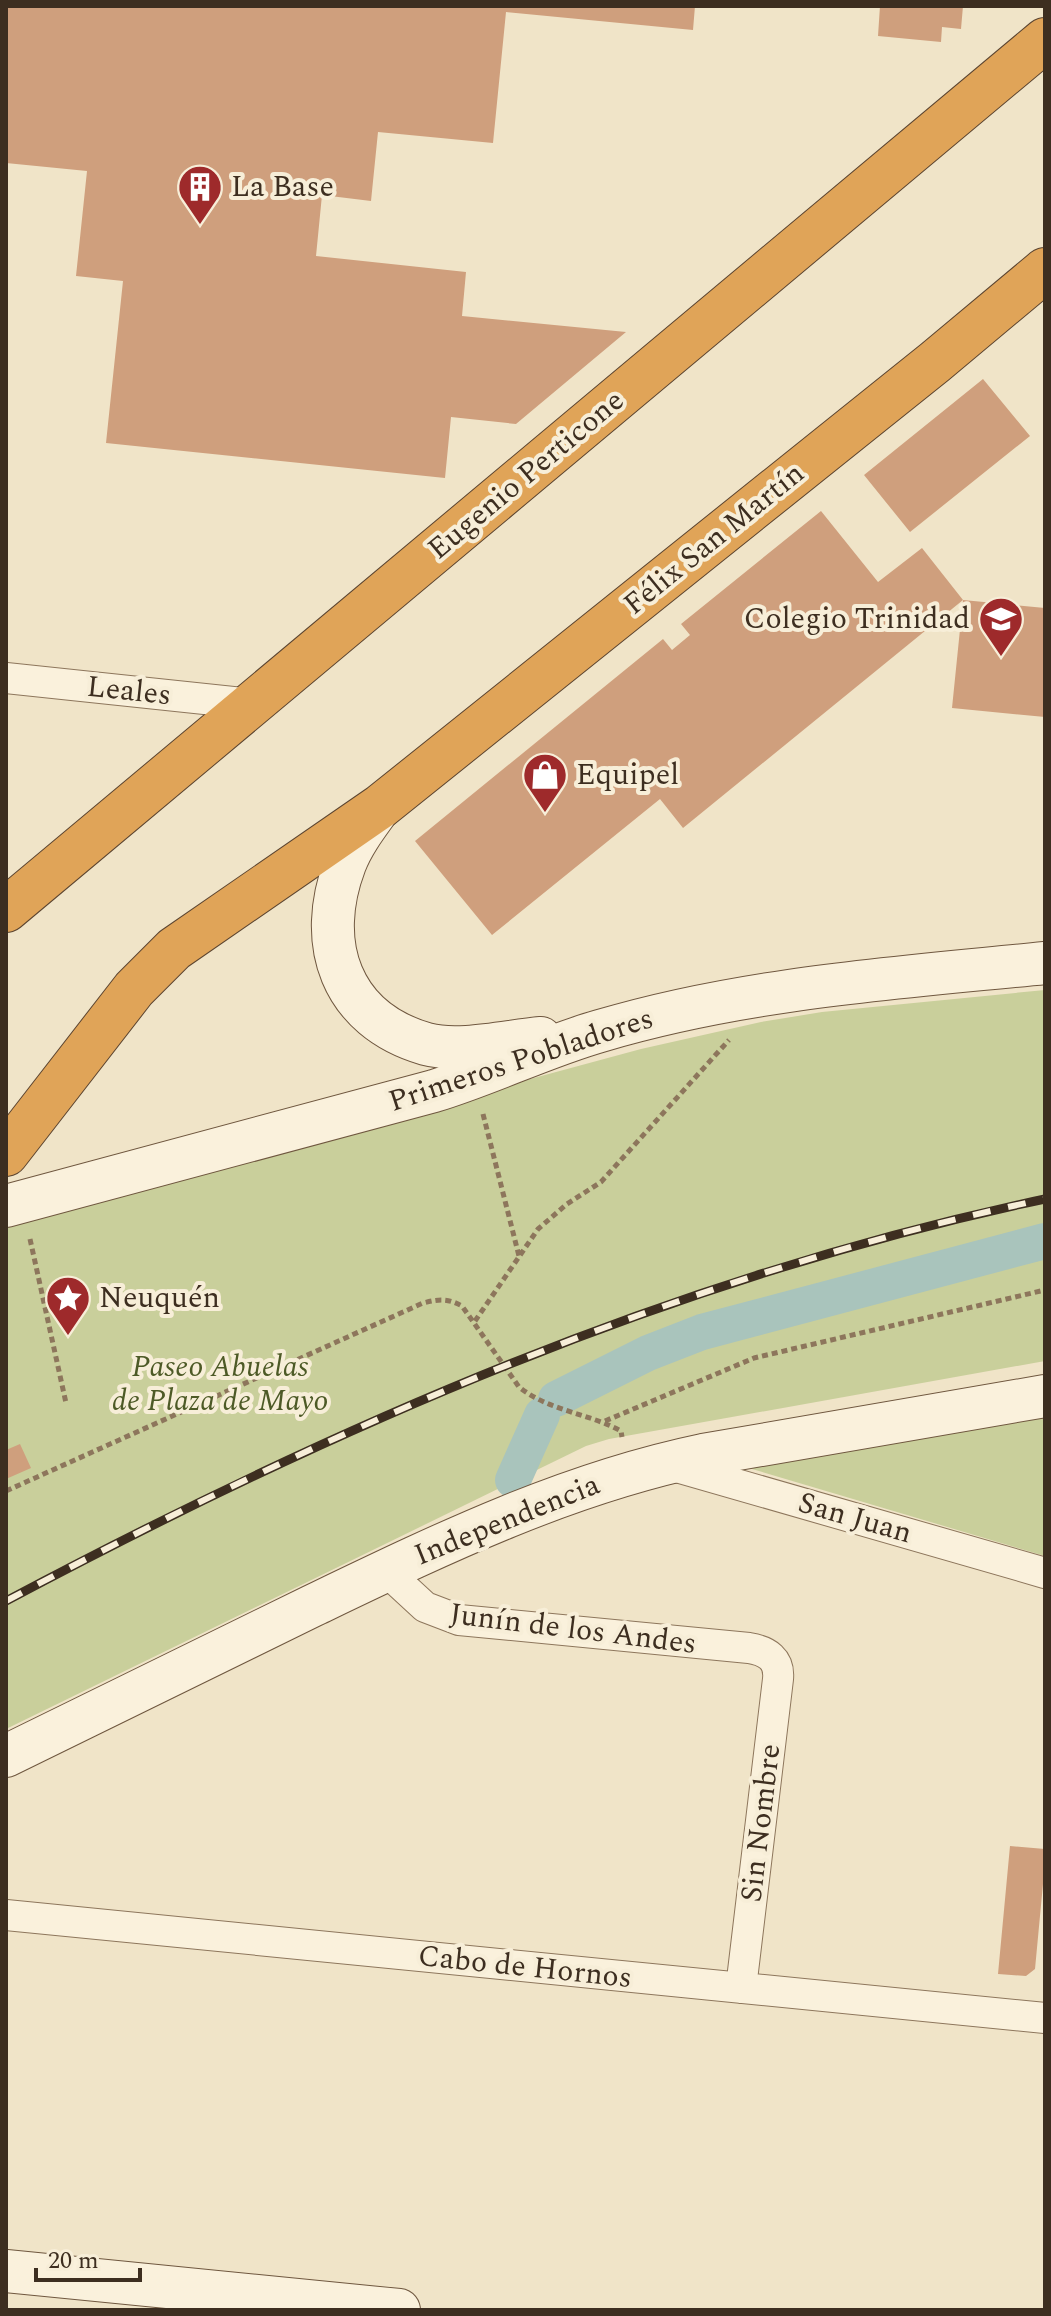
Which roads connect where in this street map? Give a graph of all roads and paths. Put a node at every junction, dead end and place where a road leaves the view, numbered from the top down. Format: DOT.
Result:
graph roads {
  1 [pos="1045,40"];
  2 [pos="1045,270"];
  3 [pos="6,678"];
  4 [pos="252,704"];
  5 [pos="381,806"];
  6 [pos="6,910"];
  7 [pos="1045,963"];
  8 [pos="598,1031"];
  9 [pos="736,1033"];
  10 [pos="480,1100"];
  11 [pos="6,1154"];
  12 [pos="6,1206"];
  13 [pos="519,1257"];
  14 [pos="1045,1290"];
  15 [pos="475,1321"];
  16 [pos="1045,1396"];
  17 [pos="664,1463"];
  18 [pos="6,1491"];
  19 [pos="386,1571"];
  20 [pos="1045,1573"];
  21 [pos="773,1659"];
  22 [pos="6,1756"];
  23 [pos="6,1915"];
  24 [pos="741,1988"];
  25 [pos="1045,2018"];
  26 [pos="6,2271"];
  27 [pos="201,2300"];
  28 [pos="399,2310"];
  1 -- 4 [label="highway, Eugenio Perticone"];
  2 -- 5 [label="highway, Félix San Martín"];
  3 -- 4 [label="street, Leales"];
  4 -- 6 [label="highway, Eugenio Perticone"];
  5 -- 8 [label="main road, Félix San Martín"];
  5 -- 11 [label="highway, Félix San Martín"];
  7 -- 8 [label="main road, Primeros Pobladores"];
  8 -- 12 [label="main road, Primeros Pobladores"];
  9 -- 13 [label="path"];
  10 -- 13 [label="path"];
  13 -- 15 [label="path"];
  14 -- 15 [label="path"];
  15 -- 18 [label="path"];
  16 -- 17 [label="main road, Independencia"];
  17 -- 19 [label="main road, Independencia"];
  17 -- 20 [label="street, San Juan"];
  19 -- 21 [label="street, Junín de los Andes"];
  19 -- 22 [label="main road, Independencia"];
  21 -- 24 [label="street, Sin Nombre"];
  23 -- 24 [label="street, Cabo de Hornos"];
  24 -- 25 [label="street, Cabo de Hornos"];
  26 -- 27 [label="main road"];
  27 -- 28 [label="main road"];
}
